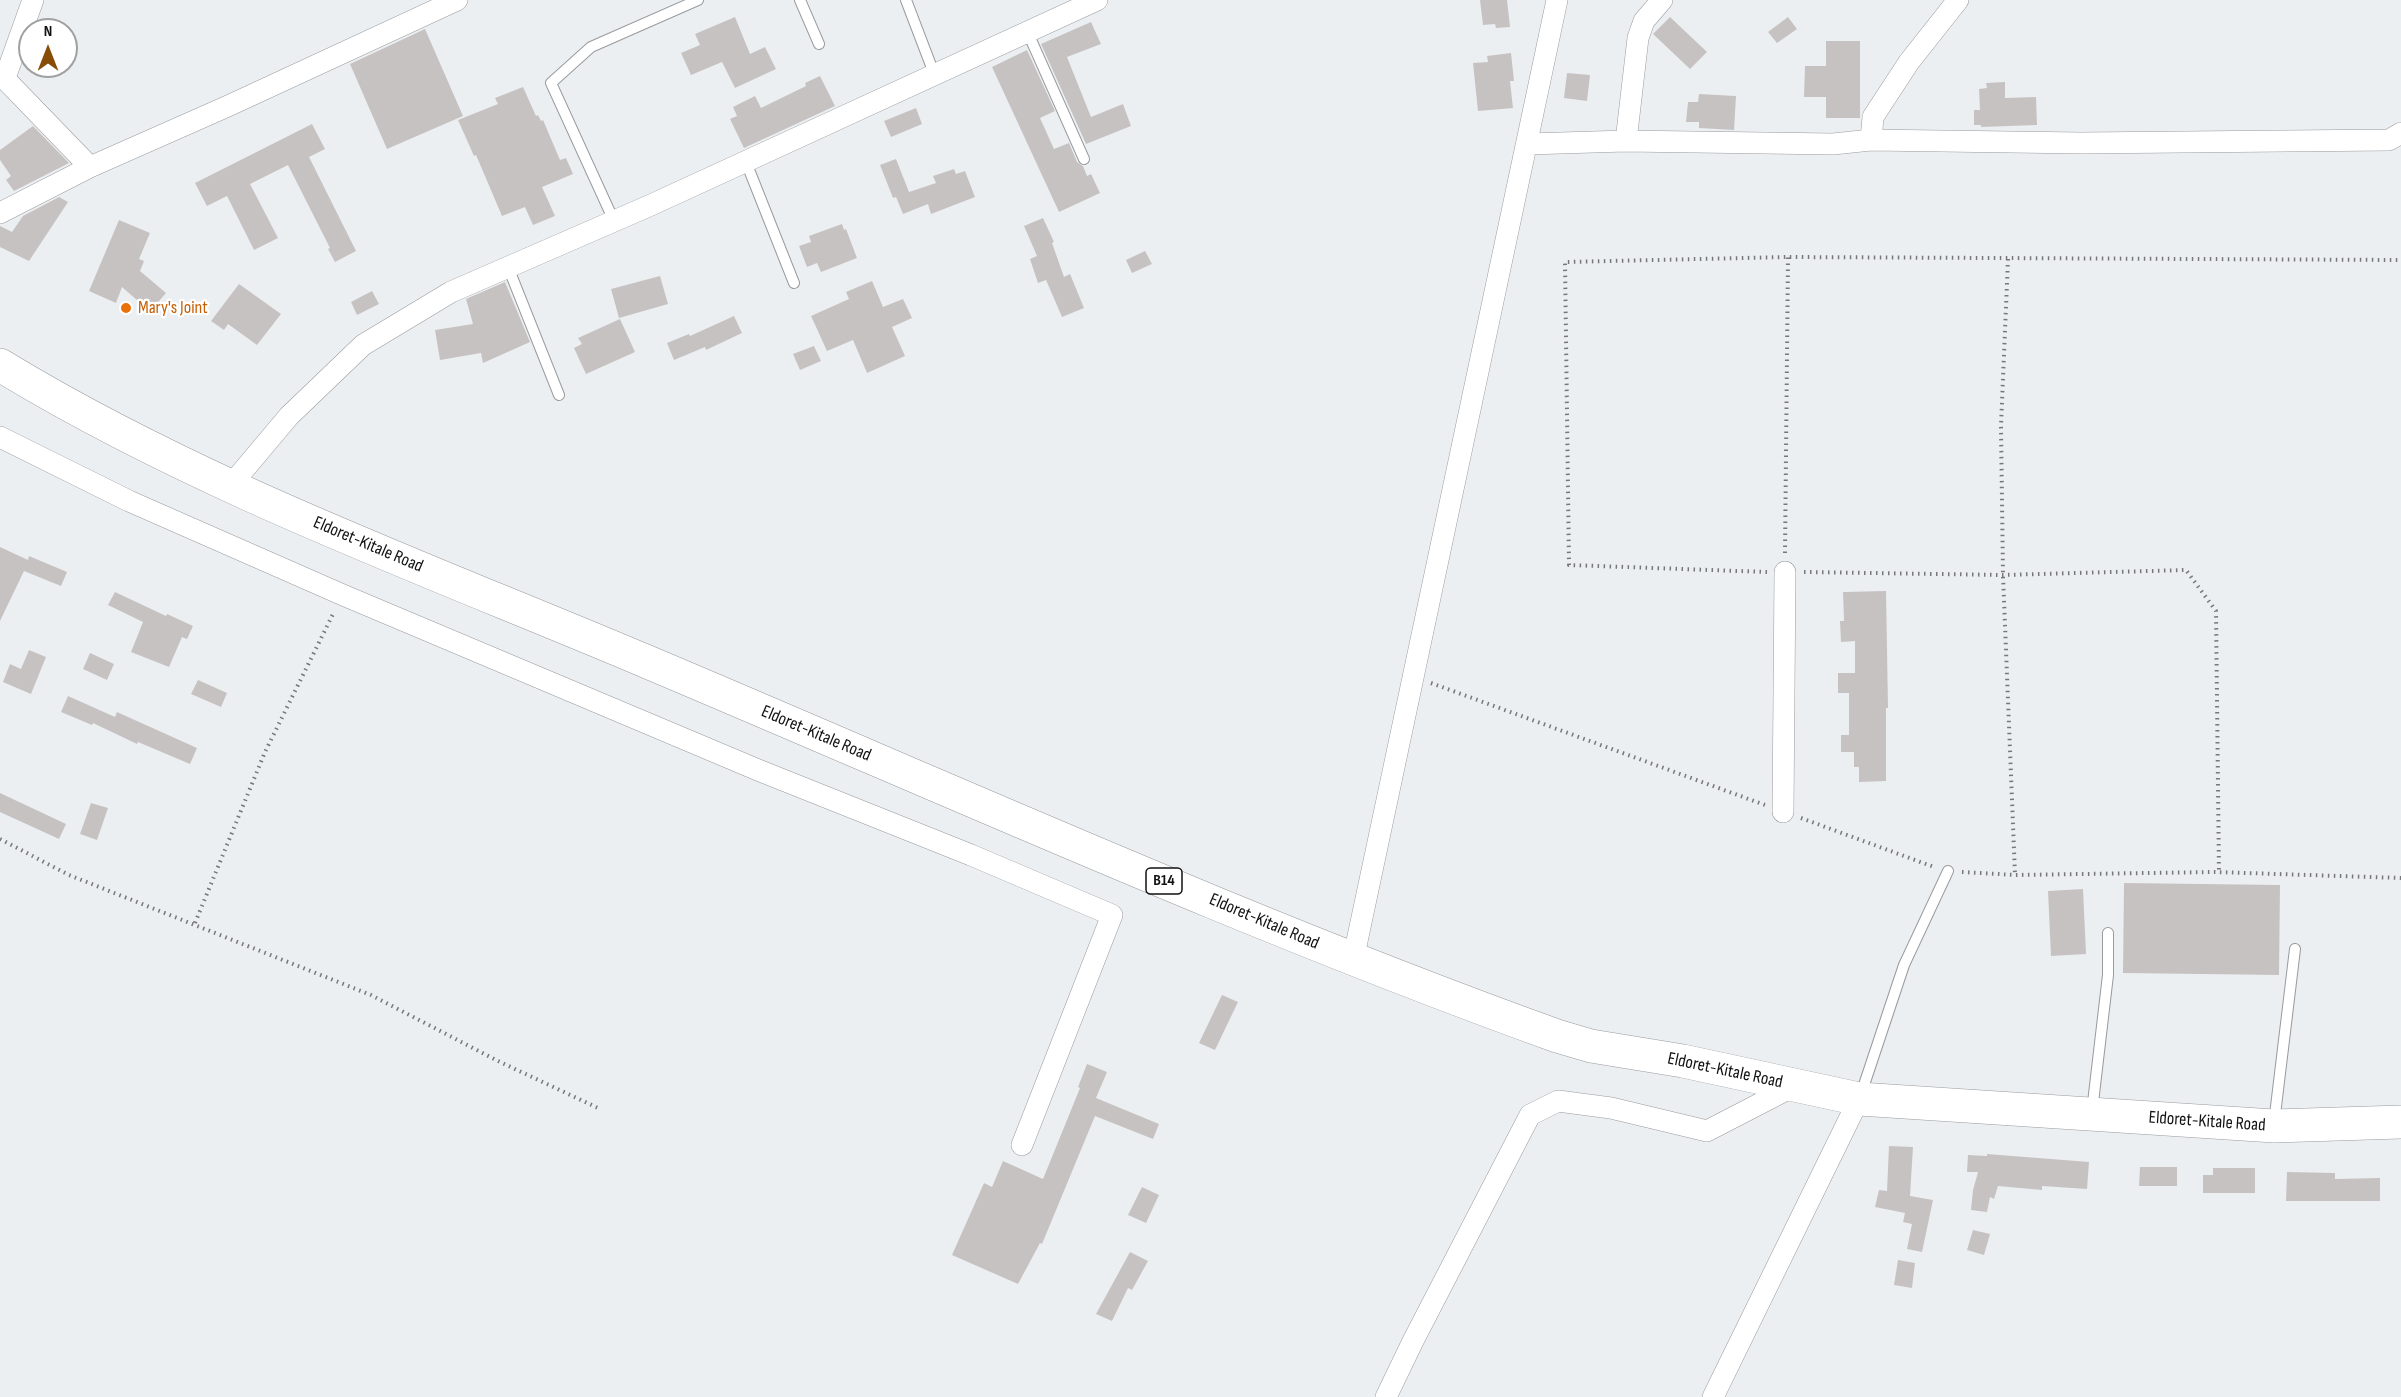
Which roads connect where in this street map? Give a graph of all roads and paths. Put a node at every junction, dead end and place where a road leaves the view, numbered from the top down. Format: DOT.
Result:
graph roads {
  1 [pos="33,0"];
  2 [pos="698,0"];
  3 [pos="800,0"];
  4 [pos="906,0"];
  5 [pos="1097,0"];
  6 [pos="1557,0"];
  7 [pos="1662,0"];
  8 [pos="1958,0"];
  9 [pos="447,2"];
  10 [pos="1028,33"];
  11 [pos="819,44"];
  12 [pos="2,76"];
  13 [pos="935,76"];
  14 [pos="2401,133"];
  15 [pos="1871,140"];
  16 [pos="1626,141"];
  17 [pos="1528,144"];
  18 [pos="1084,159"];
  19 [pos="746,162"];
  20 [pos="90,167"];
  21 [pos="0,213"];
  22 [pos="614,221"];
  23 [pos="1788,257"];
  24 [pos="2008,259"];
  25 [pos="2401,260"];
  26 [pos="508,267"];
  27 [pos="795,284"];
  28 [pos="0,365"];
  29 [pos="560,395"];
  30 [pos="0,437"];
  31 [pos="231,485"];
  32 [pos="1785,572"];
  33 [pos="2003,575"];
  34 [pos="343,595"];
  35 [pos="1414,676"];
  36 [pos="1783,812"];
  37 [pos="0,839"];
  38 [pos="1948,872"];
  39 [pos="2219,874"];
  40 [pos="2015,875"];
  41 [pos="2401,878"];
  42 [pos="195,923"];
  43 [pos="2108,933"];
  44 [pos="2295,950"];
  45 [pos="1353,960"];
  46 [pos="1794,1086"];
  47 [pos="1859,1099"];
  48 [pos="598,1108"];
  49 [pos="2091,1114"];
  50 [pos="2401,1122"];
  51 [pos="2274,1126"];
  52 [pos="1022,1145"];
  53 [pos="1386,1397"];
  54 [pos="1713,1397"];
  1 -- 12 [label="street"];
  2 -- 22 [label="lane"];
  3 -- 11 [label="lane"];
  4 -- 13 [label="lane"];
  5 -- 10 [label="street"];
  6 -- 17 [label="street"];
  7 -- 16 [label="street"];
  8 -- 15 [label="street"];
  9 -- 20 [label="street"];
  10 -- 13 [label="street"];
  10 -- 18 [label="lane"];
  12 -- 20 [label="street"];
  13 -- 19 [label="street"];
  14 -- 15 [label="street"];
  15 -- 16 [label="street"];
  16 -- 17 [label="street"];
  17 -- 35 [label="street"];
  19 -- 22 [label="street"];
  19 -- 27 [label="lane"];
  20 -- 21 [label="street"];
  22 -- 26 [label="street"];
  23 -- 24 [label="path"];
  23 -- 32 [label="path"];
  23 -- 32 [label="path"];
  24 -- 25 [label="path"];
  24 -- 33 [label="path"];
  26 -- 29 [label="lane"];
  26 -- 31 [label="street"];
  28 -- 31 [label="highway, Eldoret-Kitale Road / B14"];
  30 -- 34 [label="street"];
  31 -- 45 [label="highway, Eldoret-Kitale Road / B14"];
  32 -- 33 [label="path"];
  32 -- 36 [label="street"];
  33 -- 39 [label="path"];
  33 -- 40 [label="path"];
  34 -- 42 [label="path"];
  34 -- 52 [label="street"];
  35 -- 36 [label="path"];
  35 -- 45 [label="street"];
  36 -- 38 [label="path"];
  37 -- 42 [label="path"];
  38 -- 40 [label="path"];
  38 -- 47 [label="lane"];
  40 -- 41 [label="path"];
  42 -- 48 [label="path"];
  43 -- 49 [label="lane"];
  44 -- 51 [label="lane"];
  45 -- 46 [label="highway, Eldoret-Kitale Road / B14"];
  46 -- 47 [label="highway, Eldoret-Kitale Road / B14"];
  46 -- 53 [label="street"];
  47 -- 49 [label="highway, Eldoret-Kitale Road / B14"];
  47 -- 54 [label="street"];
  49 -- 51 [label="highway, Eldoret-Kitale Road / B14"];
  50 -- 51 [label="highway, Eldoret-Kitale Road / B14"];
}
